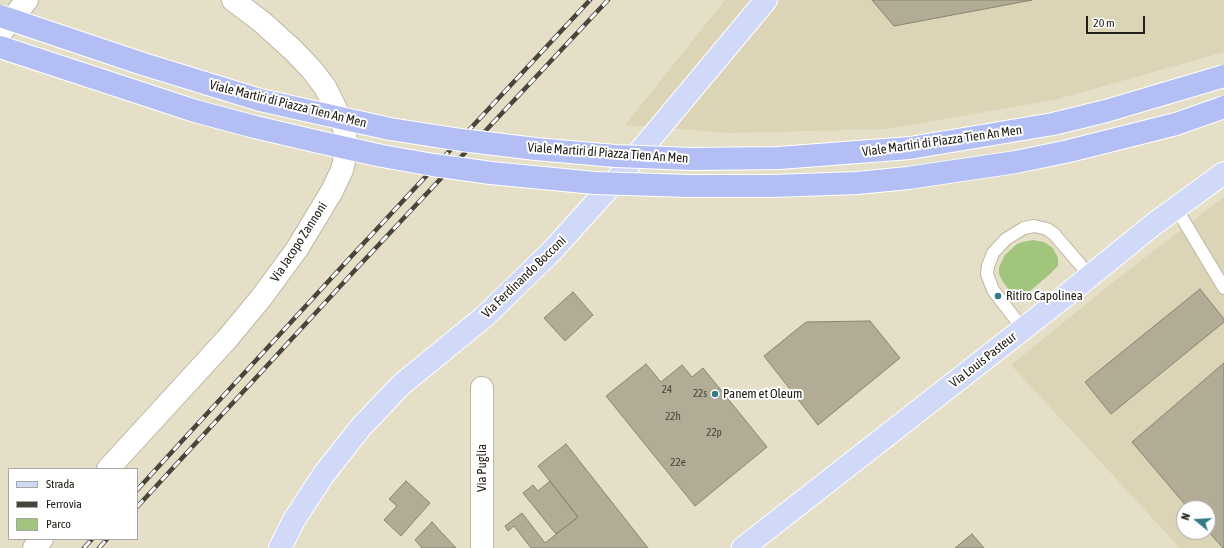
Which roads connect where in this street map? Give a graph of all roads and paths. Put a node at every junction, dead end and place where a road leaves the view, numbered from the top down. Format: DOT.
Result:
graph roads {
  1 [pos="27,0"];
  2 [pos="233,0"];
  3 [pos="766,0"];
  4 [pos="0,16"];
  5 [pos="0,34"];
  6 [pos="0,47"];
  7 [pos="1224,76"];
  8 [pos="1224,108"];
  9 [pos="1224,173"];
  10 [pos="1176,208"];
  11 [pos="1090,276"];
  12 [pos="1224,288"];
  13 [pos="1023,329"];
  14 [pos="482,388"];
  15 [pos="109,468"];
  16 [pos="41,540"];
  17 [pos="34,548"];
  18 [pos="280,548"];
  19 [pos="482,548"];
  20 [pos="742,548"];
  1 -- 5 [label="street"];
  2 -- 15 [label="street, Via Jacopo Zannoni"];
  3 -- 18 [label="main road, Via Ferdinando Bocconi"];
  4 -- 7 [label="highway, Viale Martiri di Piazza Tien An Men, bridge"];
  6 -- 8 [label="highway, bridge"];
  9 -- 10 [label="main road, Via Louis Pasteur"];
  10 -- 11 [label="main road, Via Louis Pasteur"];
  10 -- 12 [label="lane"];
  11 -- 13 [label="main road, Via Louis Pasteur"];
  11 -- 13 [label="lane"];
  13 -- 20 [label="main road, Via Louis Pasteur"];
  14 -- 19 [label="street, Via Puglia"];
  16 -- 17 [label="street"];
}
